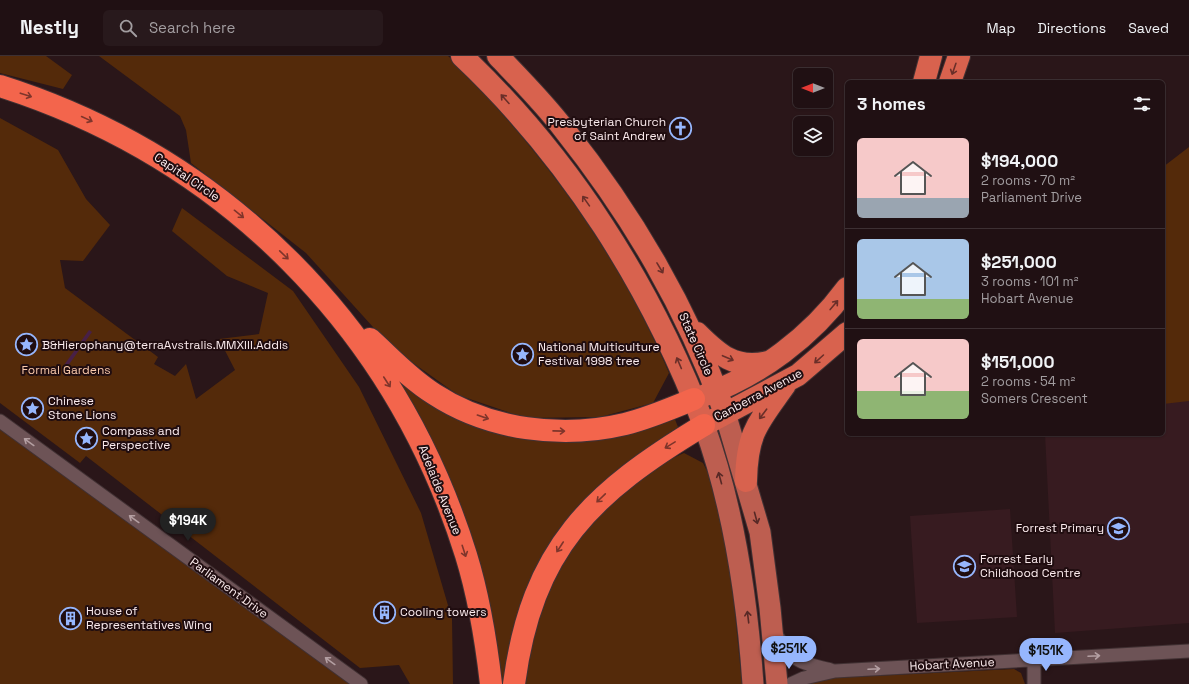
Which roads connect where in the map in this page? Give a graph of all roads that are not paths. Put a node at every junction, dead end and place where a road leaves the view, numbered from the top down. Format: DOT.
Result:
graph roads {
  1 [pos="462,56"];
  2 [pos="498,56"];
  3 [pos="931,56"];
  4 [pos="959,56"];
  5 [pos="925,80"];
  6 [pos="951,80"];
  7 [pos="0,86"];
  8 [pos="562,126"];
  9 [pos="544,143"];
  10 [pos="629,218"];
  11 [pos="607,233"];
  12 [pos="845,290"];
  13 [pos="341,316"];
  14 [pos="688,324"];
  15 [pos="845,335"];
  16 [pos="771,361"];
  17 [pos="786,383"];
  18 [pos="716,391"];
  19 [pos="694,399"];
  20 [pos="725,413"];
  21 [pos="0,421"];
  22 [pos="704,425"];
  23 [pos="746,481"];
  24 [pos="772,628"];
  25 [pos="1189,651"];
  26 [pos="1034,660"];
  27 [pos="835,671"];
  28 [pos="753,674"];
  29 [pos="361,684"];
  30 [pos="491,684"];
  31 [pos="514,684"];
  32 [pos="763,684"];
  33 [pos="777,684"];
  34 [pos="790,684"];
  35 [pos="1034,684"];
  9 -- 1 [label="highway, State Circle, one-way"];
  2 -- 8 [label="highway, State Circle"];
  3 -- 5 [label="highway"];
  4 -- 6 [label="highway, one-way"];
  7 -- 13 [label="highway, Capital Circle, one-way"];
  8 -- 9 [label="highway"];
  8 -- 10 [label="highway, State Circle"];
  11 -- 9 [label="highway, State Circle, one-way"];
  10 -- 11 [label="highway"];
  10 -- 14 [label="highway, State Circle, one-way"];
  19 -- 11 [label="highway, State Circle, one-way"];
  16 -- 12 [label="highway, Canberra Avenue, one-way"];
  13 -- 19 [label="highway, one-way"];
  13 -- 30 [label="highway, Adelaide Avenue, one-way"];
  14 -- 16 [label="highway, one-way"];
  14 -- 18 [label="highway, State Circle"];
  15 -- 17 [label="highway, Canberra Avenue, one-way"];
  16 -- 18 [label="highway, Canberra Avenue"];
  17 -- 20 [label="highway, Canberra Avenue"];
  17 -- 23 [label="highway, one-way"];
  18 -- 19 [label="highway, Canberra Avenue"];
  18 -- 20 [label="highway, State Circle"];
  19 -- 22 [label="highway, State Circle"];
  20 -- 22 [label="highway, Canberra Avenue"];
  20 -- 23 [label="main road, State Circle"];
  29 -- 21 [label="street, Parliament Drive, one-way"];
  28 -- 22 [label="main road, State Circle, one-way"];
  22 -- 31 [label="highway, one-way"];
  23 -- 24 [label="main road, State Circle, one-way"];
  24 -- 27 [label="street, Hobart Avenue"];
  24 -- 33 [label="main road, State Circle"];
  26 -- 25 [label="street, Hobart Avenue, one-way"];
  27 -- 26 [label="street, Hobart Avenue, one-way"];
  26 -- 35 [label="street"];
  27 -- 34 [label="street, Hobart Avenue"];
  28 -- 32 [label="main road, State Circle"];
}
